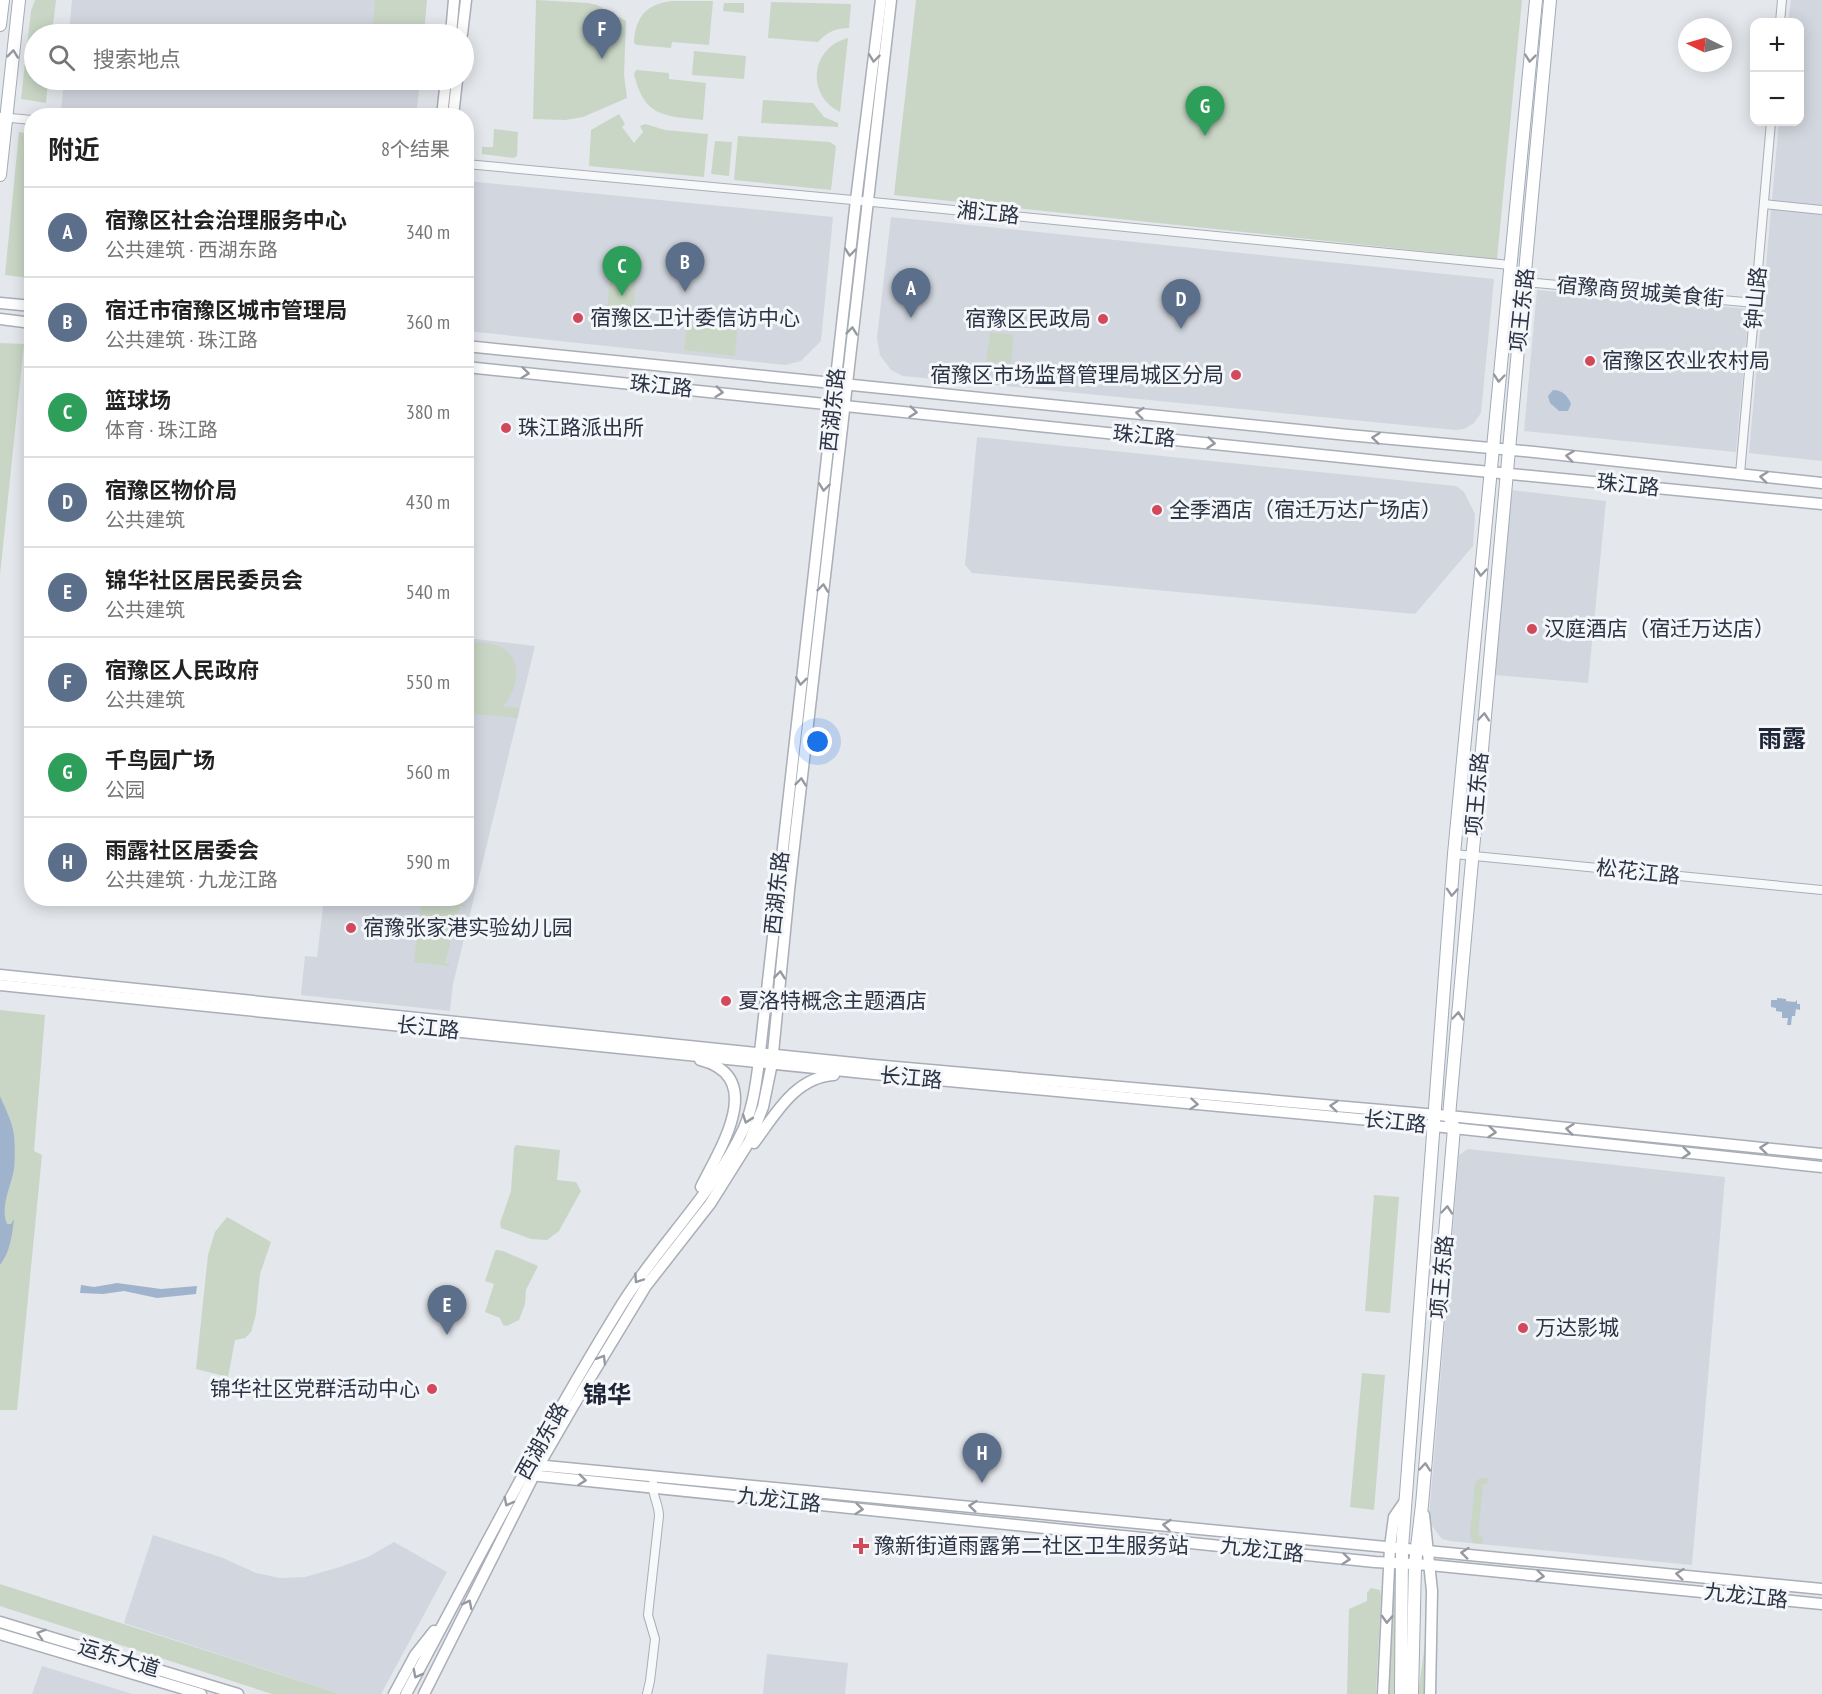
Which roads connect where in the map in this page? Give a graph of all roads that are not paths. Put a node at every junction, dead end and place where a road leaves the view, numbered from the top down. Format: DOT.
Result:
graph roads {
  1 [pos="3,0"];
  2 [pos="19,0"];
  3 [pos="454,0"];
  4 [pos="466,0"];
  5 [pos="881,0"];
  6 [pos="891,0"];
  7 [pos="1536,0"];
  8 [pos="1550,0"];
  9 [pos="1782,0"];
  10 [pos="1780,18"];
  11 [pos="452,24"];
  12 [pos="463,24"];
  13 [pos="0,25"];
  14 [pos="445,90"];
  15 [pos="456,90"];
  16 [pos="443,108"];
  17 [pos="454,108"];
  18 [pos="3,117"];
  19 [pos="24,119"];
  20 [pos="1771,126"];
  21 [pos="474,165"];
  22 [pos="0,175"];
  23 [pos="861,201"];
  24 [pos="1764,204"];
  25 [pos="1822,210"];
  26 [pos="1510,265"];
  27 [pos="1526,282"];
  28 [pos="0,303"];
  29 [pos="1755,303"];
  30 [pos="24,305"];
  31 [pos="0,320"];
  32 [pos="24,322"];
  33 [pos="474,345"];
  34 [pos="474,368"];
  35 [pos="841,383"];
  36 [pos="839,404"];
  37 [pos="1492,448"];
  38 [pos="1509,450"];
  39 [pos="1491,471"];
  40 [pos="1507,472"];
  41 [pos="1740,474"];
  42 [pos="1822,483"];
  43 [pos="1822,504"];
  44 [pos="1455,851"];
  45 [pos="1472,853"];
  46 [pos="1822,885"];
  47 [pos="1822,890"];
  48 [pos="0,975"];
  49 [pos="0,985"];
  50 [pos="662,1052"];
  51 [pos="759,1057"];
  52 [pos="772,1059"];
  53 [pos="864,1073"];
  54 [pos="1449,1116"];
  55 [pos="1435,1121"];
  56 [pos="1454,1128"];
  57 [pos="1822,1154"];
  58 [pos="1822,1167"];
  59 [pos="710,1204"];
  60 [pos="687,1216"];
  61 [pos="534,1465"];
  62 [pos="529,1475"];
  63 [pos="654,1476"];
  64 [pos="653,1487"];
  65 [pos="1396,1547"];
  66 [pos="1423,1549"];
  67 [pos="1395,1563"];
  68 [pos="1415,1564"];
  69 [pos="1430,1565"];
  70 [pos="1822,1589"];
  71 [pos="1822,1604"];
  72 [pos="452,1607"];
  73 [pos="0,1622"];
  74 [pos="0,1634"];
  75 [pos="201,1694"];
  76 [pos="238,1694"];
  77 [pos="394,1694"];
  78 [pos="406,1694"];
  79 [pos="424,1694"];
  80 [pos="647,1694"];
  81 [pos="1383,1694"];
  82 [pos="1401,1694"];
  83 [pos="1412,1694"];
  84 [pos="1430,1694"];
  1 -- 13 [label="main road"];
  18 -- 2 [label="main road, one-way"];
  3 -- 11 [label="street"];
  4 -- 12 [label="street"];
  5 -- 23 [label="street, 西湖东路, one-way"];
  6 -- 23 [label="street, 西湖东路"];
  7 -- 26 [label="main road, 项王东路, one-way"];
  8 -- 27 [label="main road, 项王东路"];
  9 -- 10 [label="street"];
  14 -- 16 [label="street"];
  15 -- 17 [label="street"];
  18 -- 19 [label="street"];
  18 -- 22 [label="main road"];
  20 -- 24 [label="street, 钟山路"];
  21 -- 23 [label="street, 湘江路"];
  23 -- 26 [label="street, 湘江路"];
  23 -- 35 [label="street, 西湖东路"];
  24 -- 25 [label="street"];
  24 -- 29 [label="street, 钟山路"];
  26 -- 37 [label="main road, 项王东路, one-way"];
  27 -- 29 [label="street, 宿豫商贸城美食街"];
  27 -- 38 [label="main road, 项王东路"];
  28 -- 30 [label="street"];
  29 -- 41 [label="street, 钟山路"];
  31 -- 32 [label="street"];
  33 -- 35 [label="street, 珠江路"];
  34 -- 36 [label="street, 珠江路, one-way"];
  35 -- 36 [label="street, 西湖东路"];
  37 -- 35 [label="street, 珠江路, one-way"];
  36 -- 39 [label="street, 珠江路, one-way"];
  36 -- 51 [label="street, 西湖东路, one-way"];
  52 -- 36 [label="street, 西湖东路, one-way"];
  37 -- 38 [label="street, 珠江路"];
  37 -- 39 [label="main road, 项王东路"];
  38 -- 40 [label="main road, 项王东路"];
  41 -- 38 [label="street, 珠江路, one-way"];
  39 -- 40 [label="street, 珠江路"];
  39 -- 44 [label="main road, 项王东路, one-way"];
  40 -- 43 [label="street, 珠江路"];
  45 -- 40 [label="main road, 项王东路, one-way"];
  42 -- 41 [label="street, 珠江路, one-way"];
  44 -- 45 [label="street, 松花江路"];
  44 -- 55 [label="main road, 项王东路, one-way"];
  45 -- 46 [label="street, 松花江路"];
  45 -- 47 [label="street, 松花江路"];
  54 -- 45 [label="main road, 项王东路, one-way"];
  48 -- 51 [label="street, 长江路"];
  49 -- 50 [label="street, 长江路"];
  50 -- 51 [label="street, 长江路"];
  50 -- 60 [label="street"];
  51 -- 52 [label="street, 长江路"];
  51 -- 60 [label="street, 西湖东路, one-way"];
  52 -- 53 [label="street, 长江路"];
  55 -- 52 [label="street, 长江路, one-way"];
  52 -- 59 [label="street, 西湖东路"];
  53 -- 55 [label="street, 长江路, one-way"];
  53 -- 59 [label="street"];
  54 -- 55 [label="street, 长江路"];
  54 -- 56 [label="main road, 项王东路"];
  57 -- 54 [label="street, 长江路, one-way"];
  55 -- 56 [label="street, 长江路"];
  55 -- 65 [label="main road, 项王东路"];
  56 -- 58 [label="street, 长江路, one-way"];
  66 -- 56 [label="main road, 项王东路, one-way"];
  61 -- 59 [label="street, 西湖东路, one-way"];
  60 -- 61 [label="street, 西湖东路, one-way"];
  61 -- 62 [label="street, 西湖东路"];
  61 -- 63 [label="street, 九龙江路"];
  62 -- 64 [label="street, 九龙江路, one-way"];
  62 -- 72 [label="street, 西湖东路, one-way"];
  79 -- 62 [label="street, 西湖东路, one-way"];
  63 -- 64 [label="street"];
  65 -- 63 [label="street, 九龙江路, one-way"];
  64 -- 67 [label="street, 九龙江路, one-way"];
  64 -- 80 [label="street"];
  65 -- 66 [label="street, 九龙江路"];
  65 -- 67 [label="main road, 项王东路"];
  66 -- 68 [label="main road, 项王东路"];
  66 -- 69 [label="street"];
  70 -- 66 [label="street, 九龙江路, one-way"];
  67 -- 68 [label="street, 九龙江路"];
  67 -- 81 [label="street, one-way"];
  67 -- 82 [label="main road, 项王东路"];
  68 -- 69 [label="street, 九龙江路"];
  68 -- 83 [label="main road, 项王东路"];
  69 -- 71 [label="street, 九龙江路, one-way"];
  69 -- 84 [label="street"];
  72 -- 77 [label="street"];
  72 -- 78 [label="street, 西湖东路, one-way"];
  76 -- 73 [label="street, 运东大道, one-way"];
  74 -- 75 [label="street, 运东大道"];
}
